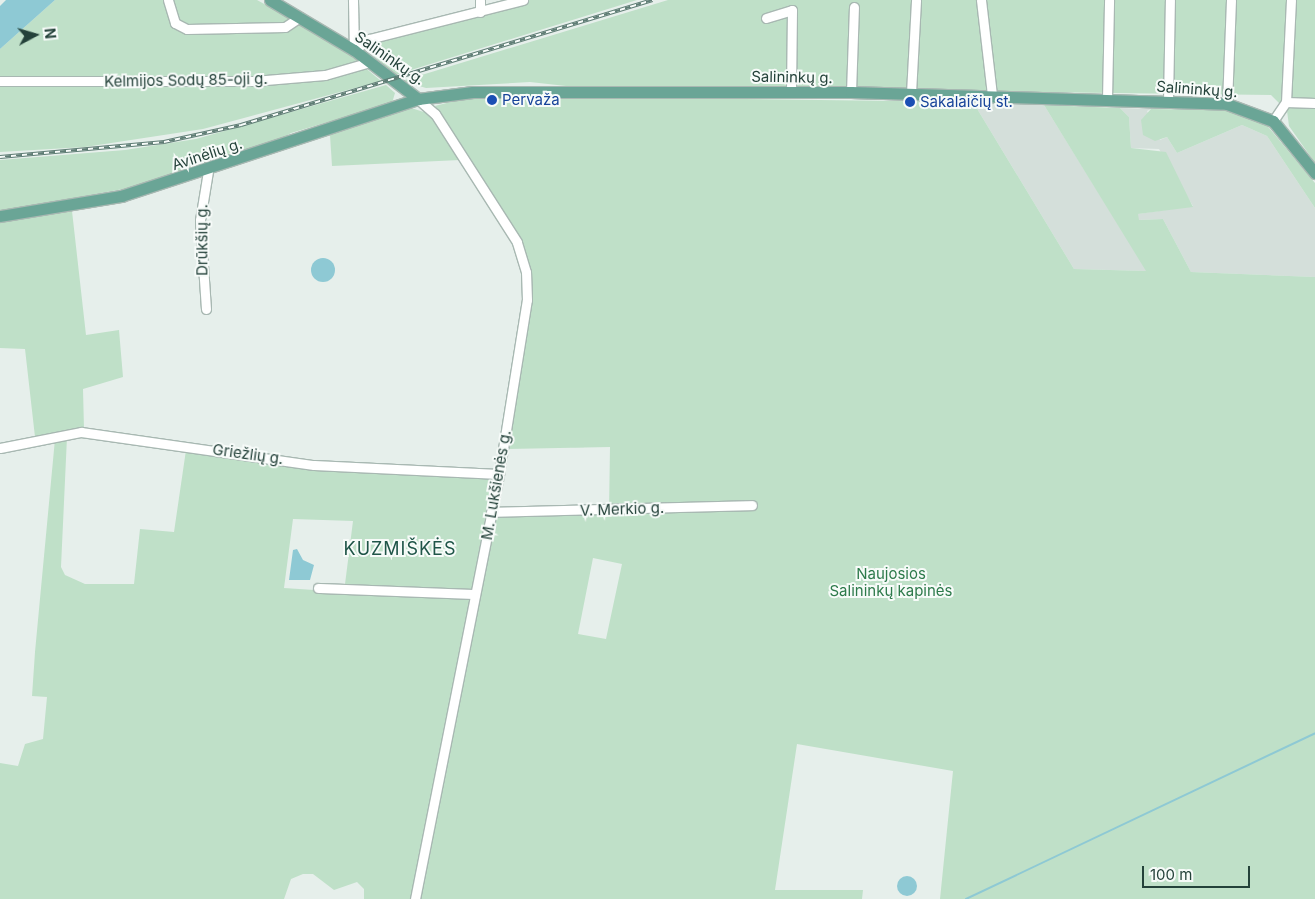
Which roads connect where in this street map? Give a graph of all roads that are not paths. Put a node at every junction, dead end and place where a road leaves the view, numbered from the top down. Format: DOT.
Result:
graph roads {
  1 [pos="168,0"];
  2 [pos="270,0"];
  3 [pos="353,0"];
  4 [pos="480,0"];
  5 [pos="523,0"];
  6 [pos="916,0"];
  7 [pos="981,0"];
  8 [pos="1109,0"];
  9 [pos="1170,0"];
  10 [pos="1230,0"];
  11 [pos="1291,0"];
  12 [pos="854,7"];
  13 [pos="480,12"];
  14 [pos="300,17"];
  15 [pos="766,18"];
  16 [pos="354,50"];
  17 [pos="370,62"];
  18 [pos="0,81"];
  19 [pos="791,91"];
  20 [pos="851,92"];
  21 [pos="911,93"];
  22 [pos="992,95"];
  23 [pos="418,99"];
  24 [pos="1107,100"];
  25 [pos="1168,101"];
  26 [pos="1286,102"];
  27 [pos="1315,103"];
  28 [pos="1227,104"];
  29 [pos="1273,121"];
  30 [pos="208,170"];
  31 [pos="1315,173"];
  32 [pos="0,216"];
  33 [pos="206,309"];
  34 [pos="0,448"];
  35 [pos="499,474"];
  36 [pos="752,505"];
  37 [pos="491,512"];
  38 [pos="318,588"];
  39 [pos="475,594"];
  40 [pos="415,899"];
  1 -- 14 [label="street"];
  2 -- 14 [label="main road, Salininkų g."];
  3 -- 16 [label="street"];
  4 -- 13 [label="street"];
  5 -- 13 [label="street"];
  6 -- 21 [label="street"];
  7 -- 22 [label="street"];
  8 -- 24 [label="street"];
  9 -- 25 [label="street"];
  10 -- 28 [label="street"];
  11 -- 26 [label="street"];
  12 -- 20 [label="street"];
  13 -- 16 [label="street"];
  14 -- 16 [label="main road, Salininkų g."];
  15 -- 19 [label="street"];
  16 -- 17 [label="main road, Salininkų g."];
  17 -- 18 [label="street, Kelmijos Sodų 85-oji g."];
  17 -- 23 [label="main road, Salininkų g."];
  19 -- 20 [label="main road, Salininkų g."];
  19 -- 23 [label="main road, Salininkų g."];
  20 -- 21 [label="main road, Salininkų g."];
  21 -- 22 [label="main road, Salininkų g."];
  22 -- 24 [label="main road, Salininkų g."];
  23 -- 30 [label="main road, Avinėlių g."];
  23 -- 35 [label="street, M. Lukšienės g."];
  24 -- 25 [label="main road, Salininkų g."];
  25 -- 28 [label="main road, Salininkų g."];
  26 -- 27 [label="street"];
  26 -- 29 [label="street"];
  28 -- 29 [label="main road, Salininkų g."];
  29 -- 31 [label="main road, Salininkų g."];
  30 -- 32 [label="main road, Avinėlių g."];
  30 -- 33 [label="street, Drūkšių g."];
  34 -- 35 [label="street, Griežlių g."];
  35 -- 37 [label="street, M. Lukšienės g."];
  36 -- 37 [label="street, V. Merkio g."];
  37 -- 39 [label="street, M. Lukšienės g."];
  38 -- 39 [label="street"];
  39 -- 40 [label="street, M. Lukšienės g."];
}
